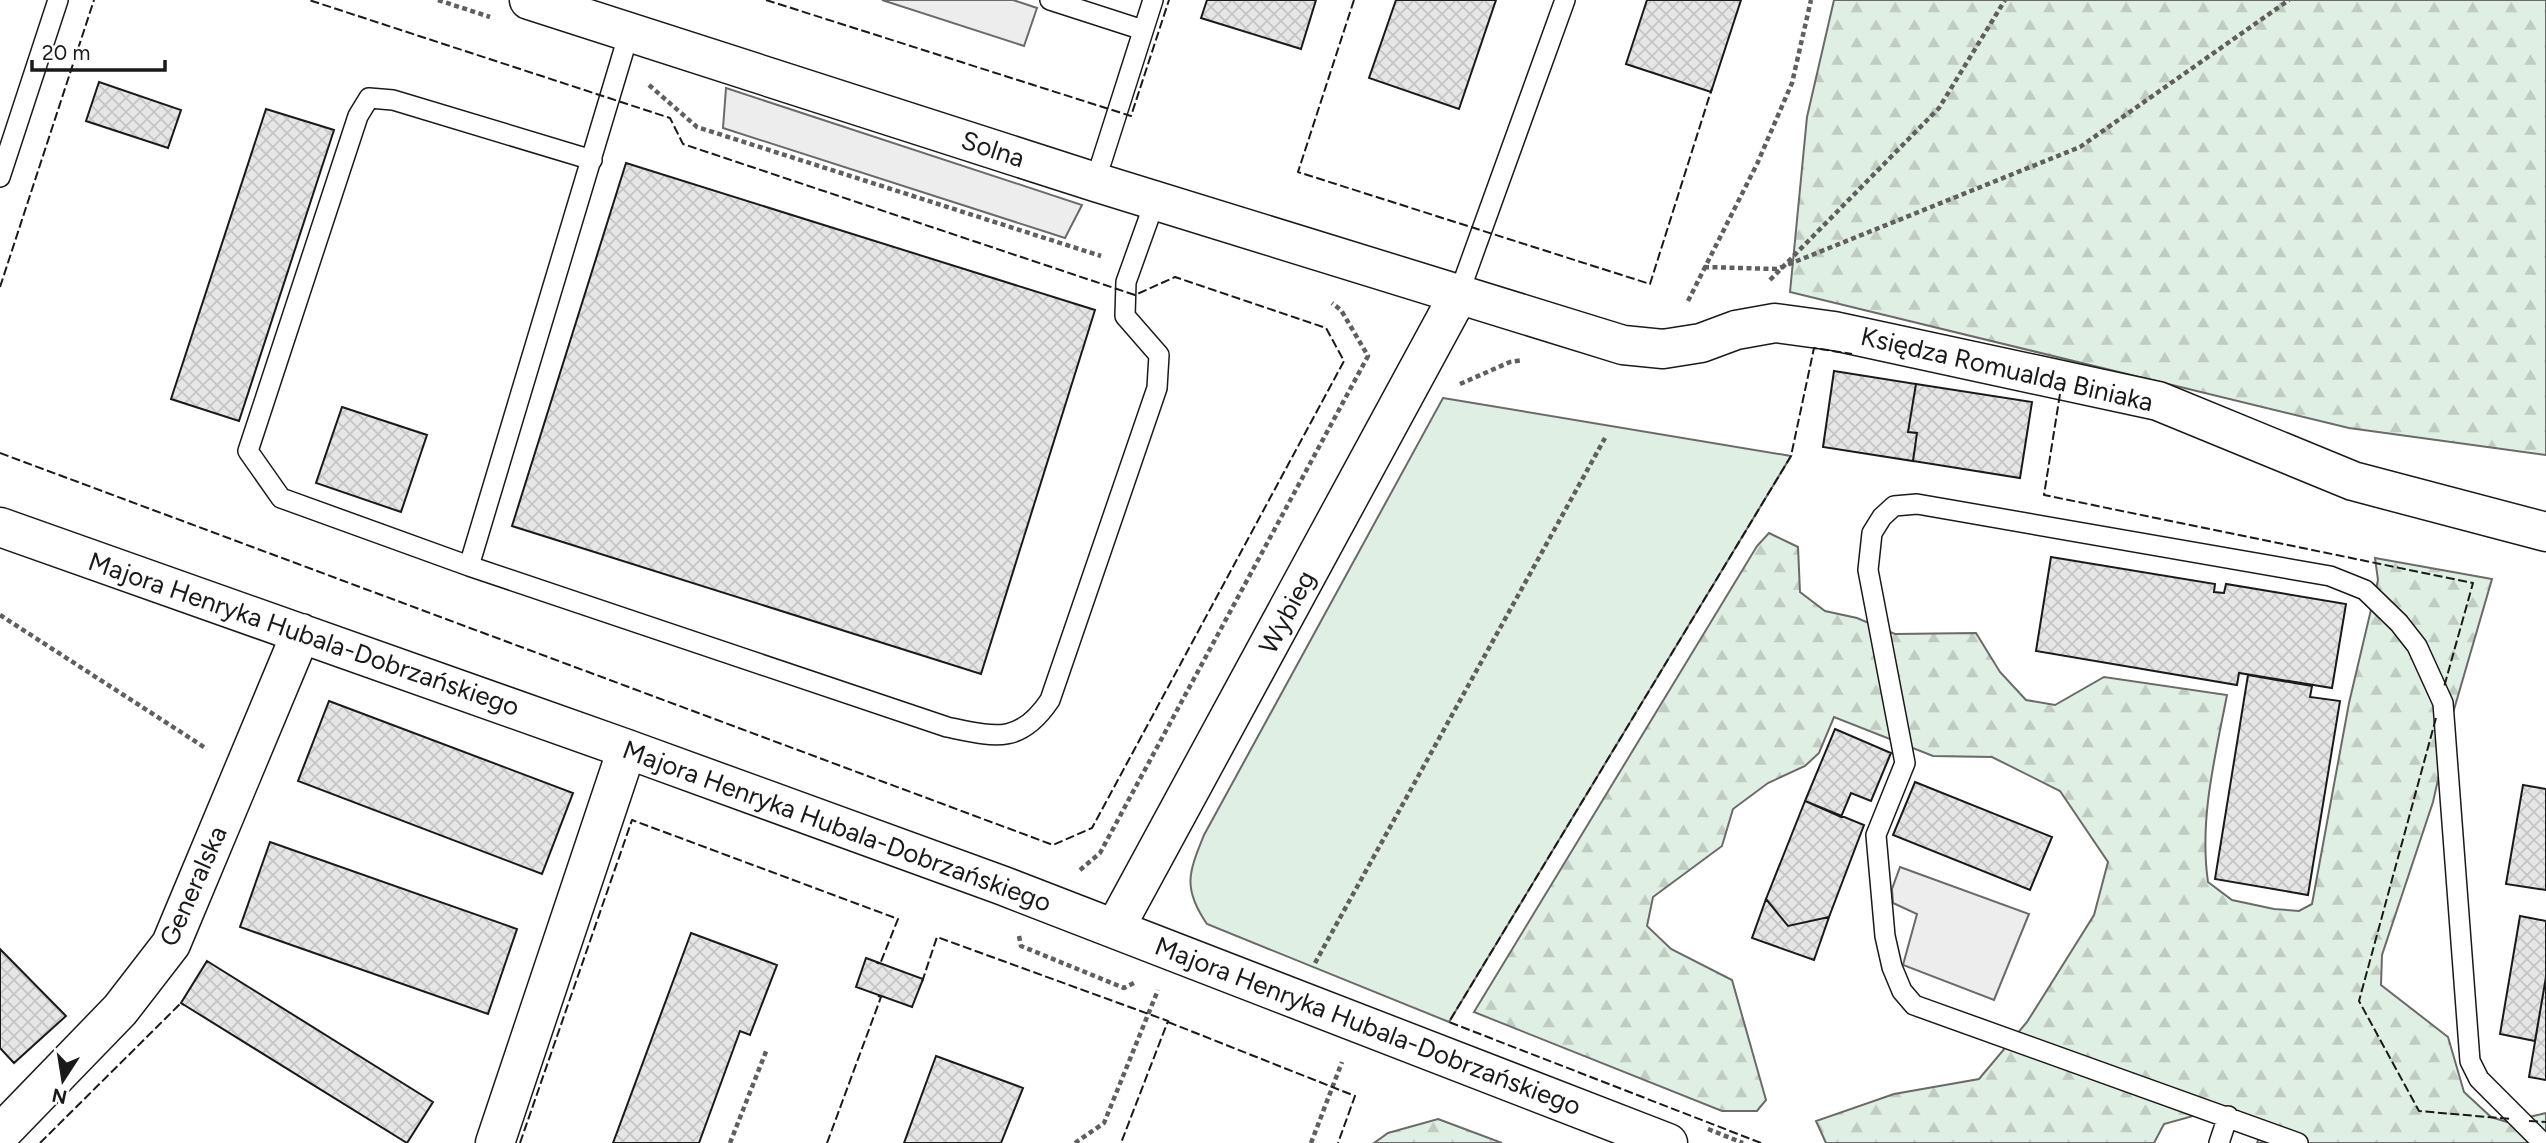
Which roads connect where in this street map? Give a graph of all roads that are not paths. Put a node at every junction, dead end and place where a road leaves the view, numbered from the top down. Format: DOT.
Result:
graph roads {
  1 [pos="58,0"];
  2 [pos="1050,0"];
  3 [pos="1153,0"];
  4 [pos="1565,0"];
  5 [pos="525,6"];
  6 [pos="1143,30"];
  7 [pos="629,33"];
  8 [pos="592,160"];
  9 [pos="0,177"];
  10 [pos="1095,182"];
  11 [pos="1155,201"];
  12 [pos="1458,296"];
  13 [pos="0,527"];
  14 [pos="2546,532"];
  15 [pos="469,566"];
  16 [pos="301,633"];
  17 [pos="627,749"];
  18 [pos="1115,928"];
  19 [pos="2228,1116"];
  20 [pos="0,1134"];
  21 [pos="495,1143"];
  22 [pos="1668,1143"];
  23 [pos="2218,1143"];
  24 [pos="2298,1143"];
  25 [pos="2543,1143"];
  1 -- 9 [label="lane"];
  2 -- 6 [label="lane"];
  3 -- 6 [label="lane"];
  4 -- 12 [label="lane"];
  5 -- 7 [label="street, Solna"];
  6 -- 10 [label="lane"];
  7 -- 8 [label="lane"];
  7 -- 10 [label="street, Solna"];
  8 -- 15 [label="lane"];
  8 -- 15 [label="lane"];
  10 -- 11 [label="street, Solna"];
  11 -- 12 [label="street, Solna"];
  11 -- 15 [label="lane"];
  12 -- 14 [label="street, Księdza Romualda Biniaka"];
  12 -- 18 [label="street, Wybieg"];
  13 -- 16 [label="street, Majora Henryka Hubala-Dobrzańskiego"];
  16 -- 17 [label="street, Majora Henryka Hubala-Dobrzańskiego"];
  16 -- 20 [label="street, Generalska"];
  17 -- 18 [label="street, Majora Henryka Hubala-Dobrzańskiego"];
  17 -- 21 [label="street"];
  18 -- 22 [label="street, Majora Henryka Hubala-Dobrzańskiego"];
  19 -- 23 [label="lane"];
  19 -- 24 [label="lane"];
  19 -- 25 [label="lane"];
}
